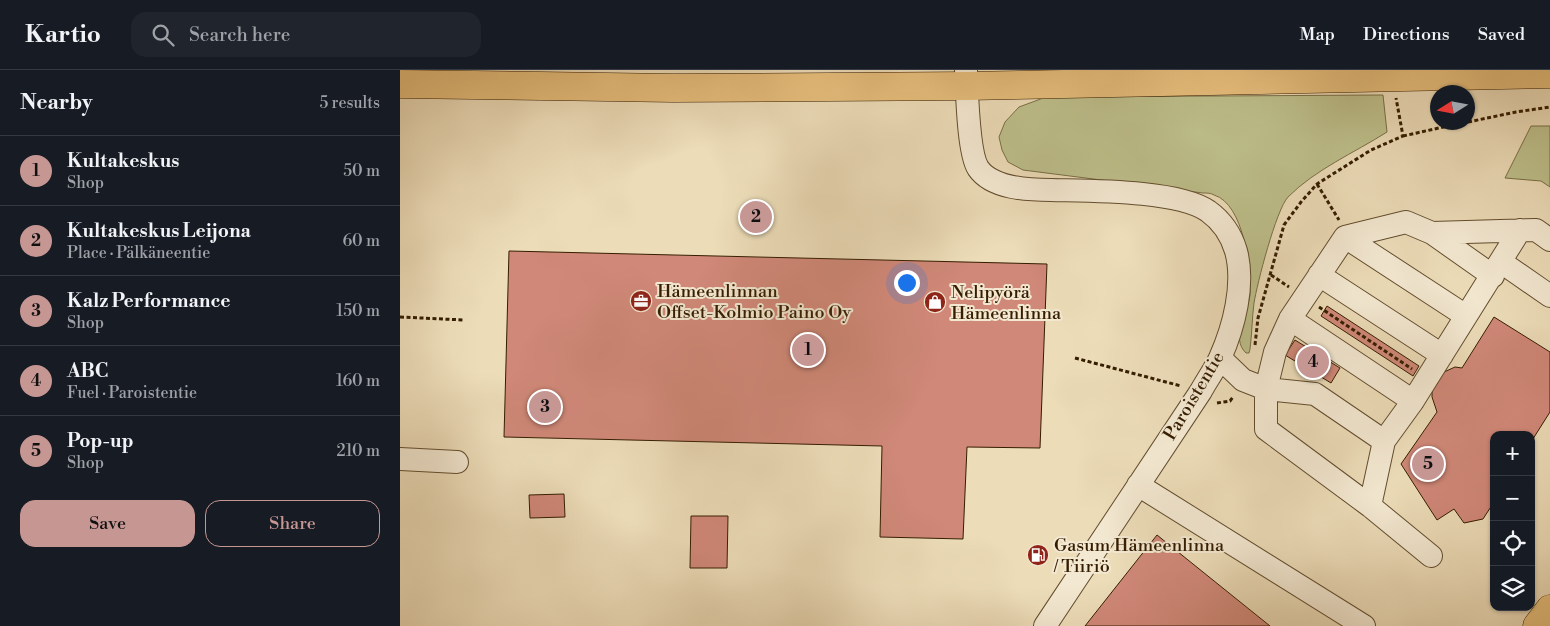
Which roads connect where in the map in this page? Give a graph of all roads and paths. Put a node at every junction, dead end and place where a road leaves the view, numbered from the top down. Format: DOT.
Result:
graph roads {
  1 [pos="449,70"];
  2 [pos="1538,72"];
  3 [pos="400,74"];
  4 [pos="967,78"];
  5 [pos="400,84"];
  6 [pos="1550,107"];
  7 [pos="1475,120"];
  8 [pos="1430,130"];
  9 [pos="1403,136"];
  10 [pos="1317,184"];
  11 [pos="1520,230"];
  12 [pos="1432,233"];
  13 [pos="1345,237"];
  14 [pos="1550,240"];
  15 [pos="1497,269"];
  16 [pos="1271,275"];
  17 [pos="1319,275"];
  18 [pos="1550,296"];
  19 [pos="1304,297"];
  20 [pos="1466,316"];
  21 [pos="400,317"];
  22 [pos="1290,319"];
  23 [pos="464,320"];
  24 [pos="1442,355"];
  25 [pos="1075,358"];
  26 [pos="1220,358"];
  27 [pos="1427,379"];
  28 [pos="1266,389"];
  29 [pos="1201,391"];
  30 [pos="1413,401"];
  31 [pos="1384,441"];
  32 [pos="400,459"];
  33 [pos="457,462"];
  34 [pos="1138,485"];
  35 [pos="1370,506"];
  36 [pos="1431,556"];
  37 [pos="1550,609"];
  38 [pos="1045,626"];
  39 [pos="1364,626"];
  40 [pos="1537,626"];
  1 -- 3 [label="main road"];
  2 -- 4 [label="main road"];
  4 -- 5 [label="main road"];
  4 -- 26 [label="street, Paroistentie"];
  6 -- 7 [label="path"];
  8 -- 9 [label="path"];
  10 -- 13 [label="path"];
  11 -- 12 [label="street"];
  11 -- 14 [label="street"];
  11 -- 15 [label="street"];
  12 -- 13 [label="street"];
  12 -- 15 [label="street"];
  13 -- 17 [label="street"];
  13 -- 20 [label="street"];
  15 -- 18 [label="street"];
  15 -- 20 [label="street"];
  16 -- 19 [label="path"];
  17 -- 19 [label="street"];
  17 -- 24 [label="street"];
  19 -- 22 [label="street"];
  19 -- 27 [label="path"];
  20 -- 24 [label="street"];
  21 -- 23 [label="path"];
  22 -- 28 [label="street"];
  22 -- 30 [label="street"];
  24 -- 27 [label="street"];
  25 -- 29 [label="path"];
  26 -- 28 [label="street"];
  26 -- 29 [label="street, Paroistentie"];
  27 -- 30 [label="street"];
  28 -- 31 [label="street"];
  28 -- 35 [label="street"];
  29 -- 34 [label="street, Paroistentie"];
  30 -- 31 [label="street"];
  31 -- 35 [label="street"];
  32 -- 33 [label="street"];
  34 -- 38 [label="street, Paroistentie"];
  34 -- 39 [label="street"];
  35 -- 36 [label="street"];
  37 -- 40 [label="main road"];
}
